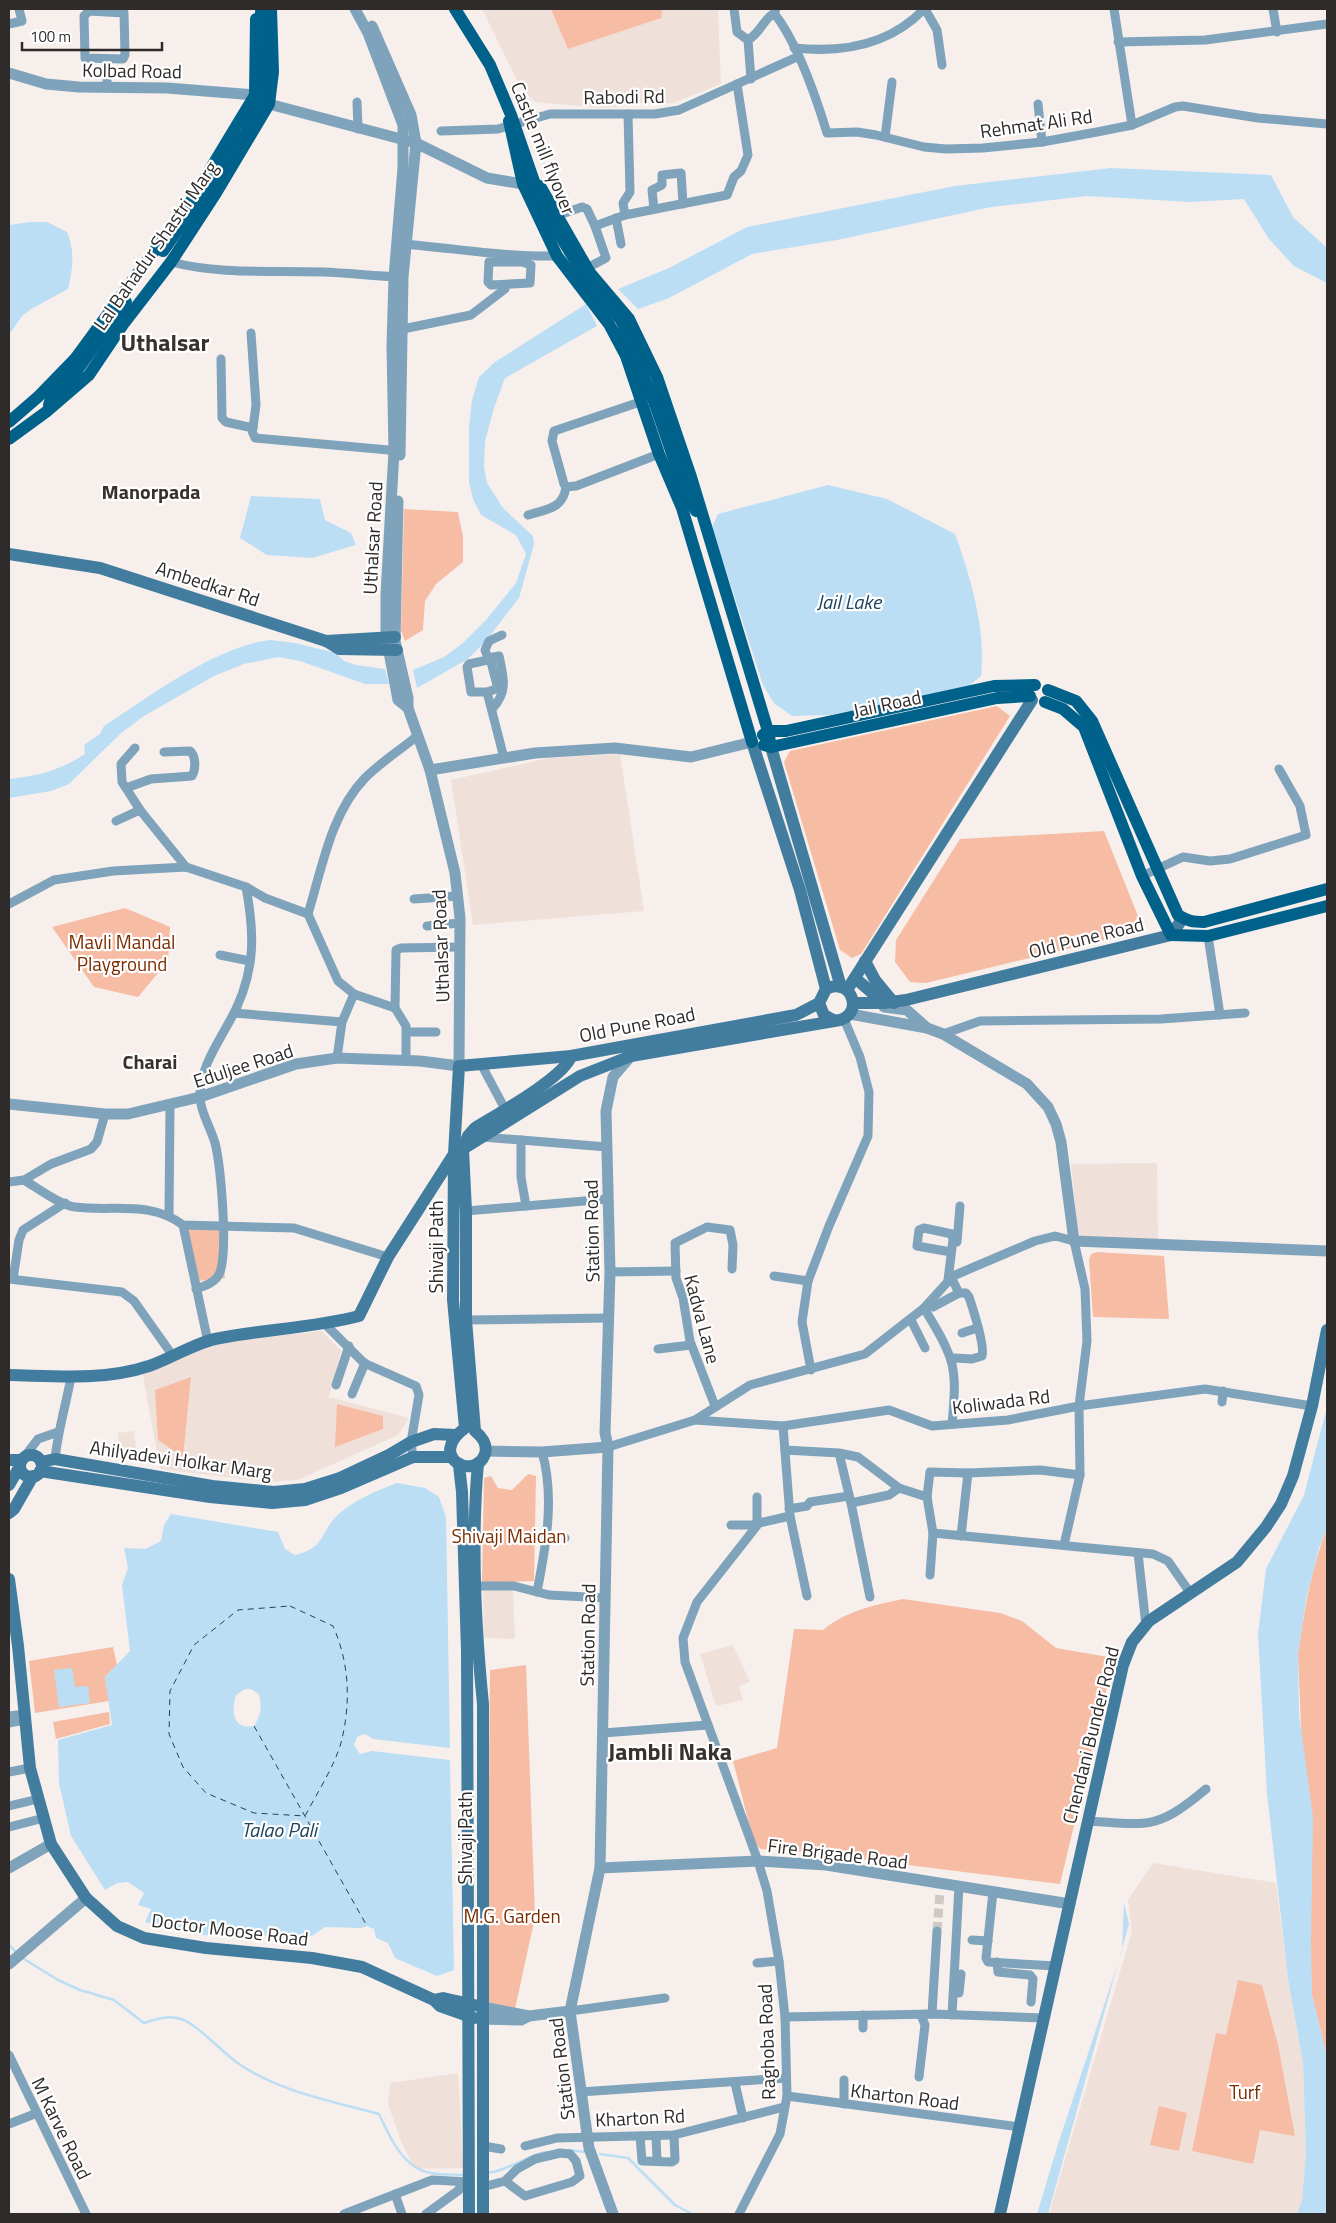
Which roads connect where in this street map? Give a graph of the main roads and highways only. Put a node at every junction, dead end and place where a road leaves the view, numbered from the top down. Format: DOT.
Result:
graph roads {
  1 [pos="256,9"];
  2 [pos="261,9"];
  3 [pos="271,9"];
  4 [pos="450,9"];
  5 [pos="455,9"];
  6 [pos="459,9"];
  7 [pos="515,124"];
  8 [pos="52,396"];
  9 [pos="33,401"];
  10 [pos="46,412"];
  11 [pos="9,422"];
  12 [pos="9,439"];
  13 [pos="710,540"];
  14 [pos="9,554"];
  15 [pos="392,643"];
  16 [pos="1038,695"];
  17 [pos="768,731"];
  18 [pos="752,742"];
  19 [pos="771,747"];
  20 [pos="1327,889"];
  21 [pos="1327,906"];
  22 [pos="1183,918"];
  23 [pos="1171,935"];
  24 [pos="865,961"];
  25 [pos="855,978"];
  26 [pos="844,988"];
  27 [pos="826,989"];
  28 [pos="819,1003"];
  29 [pos="898,1004"];
  30 [pos="847,1013"];
  31 [pos="571,1056"];
  32 [pos="459,1066"];
  33 [pos="458,1151"];
  34 [pos="1327,1330"];
  35 [pos="9,1375"];
  36 [pos="465,1432"];
  37 [pos="19,1460"];
  38 [pos="455,1461"];
  39 [pos="478,1463"];
  40 [pos="38,1470"];
  41 [pos="10,1482"];
  42 [pos="9,1513"];
  43 [pos="9,1579"];
  44 [pos="434,2000"];
  45 [pos="467,2004"];
  46 [pos="483,2013"];
  47 [pos="467,2017"];
  48 [pos="470,2214"];
  49 [pos="483,2214"];
  50 [pos="1000,2214"];
  1 -- 9 [label="main road, Lal Bahadur Shastri Marg"];
  2 -- 8 [label="main road, bridge"];
  3 -- 10 [label="main road, Lal Bahadur Shastri Marg"];
  4 -- 7 [label="main road"];
  5 -- 13 [label="main road, Castle mill flyover, bridge"];
  6 -- 7 [label="main road"];
  7 -- 13 [label="main road"];
  7 -- 18 [label="main road"];
  8 -- 9 [label="main road"];
  8 -- 10 [label="main road"];
  9 -- 11 [label="main road, Lal Bahadur Shastri Marg"];
  10 -- 12 [label="main road, Lal Bahadur Shastri Marg"];
  13 -- 17 [label="main road"];
  14 -- 15 [label="main road, Ambedkar Rd"];
  16 -- 17 [label="main road"];
  16 -- 19 [label="main road, Jail Road"];
  16 -- 22 [label="main road"];
  16 -- 23 [label="main road, Jail Road"];
  16 -- 24 [label="main road"];
  17 -- 18 [label="main road"];
  17 -- 19 [label="main road"];
  18 -- 19 [label="main road, Jail Road"];
  18 -- 27 [label="main road"];
  19 -- 26 [label="main road"];
  20 -- 22 [label="main road"];
  21 -- 23 [label="main road, Old Pune Road"];
  22 -- 23 [label="main road"];
  23 -- 29 [label="main road, Old Pune Road"];
  24 -- 25 [label="main road"];
  24 -- 29 [label="main road"];
  25 -- 26 [label="main road"];
  25 -- 29 [label="main road"];
  26 -- 27 [label="main road"];
  26 -- 30 [label="main road"];
  27 -- 28 [label="main road"];
  28 -- 30 [label="main road"];
  28 -- 31 [label="main road, Old Pune Road"];
  29 -- 30 [label="main road, Old Pune Road"];
  30 -- 33 [label="main road, Old Pune Road"];
  31 -- 32 [label="main road, Old Pune Road"];
  31 -- 33 [label="main road"];
  32 -- 33 [label="main road, Shivaji Path"];
  33 -- 35 [label="main road"];
  33 -- 36 [label="main road"];
  33 -- 36 [label="main road, Shivaji Path"];
  34 -- 50 [label="main road, Chendani Bunder Road"];
  36 -- 38 [label="main road"];
  36 -- 39 [label="main road"];
  36 -- 40 [label="main road, Ahilyadevi Holkar Marg"];
  37 -- 40 [label="main road"];
  37 -- 40 [label="main road"];
  37 -- 41 [label="main road"];
  38 -- 39 [label="main road"];
  38 -- 40 [label="main road, Ahilyadevi Holkar Marg"];
  38 -- 45 [label="main road, Shivaji Path"];
  39 -- 46 [label="main road, Shivaji Path"];
  40 -- 42 [label="main road"];
  43 -- 44 [label="main road, Doctor Moose Road"];
  44 -- 45 [label="main road, Doctor Moose Road"];
  44 -- 47 [label="main road"];
  45 -- 46 [label="main road, Doctor Moose Road"];
  45 -- 47 [label="main road, Shivaji Path"];
  46 -- 47 [label="main road"];
  46 -- 49 [label="main road, Shivaji Path"];
  47 -- 48 [label="main road, Shivaji Path"];
}
